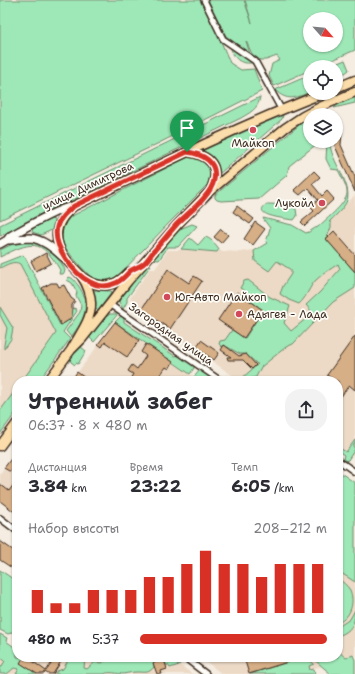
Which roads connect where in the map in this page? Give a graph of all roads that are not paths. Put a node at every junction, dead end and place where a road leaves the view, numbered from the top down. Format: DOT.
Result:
graph roads {
  1 [pos="204,0"];
  2 [pos="355,80"];
  3 [pos="343,85"];
  4 [pos="355,92"];
  5 [pos="305,100"];
  6 [pos="281,109"];
  7 [pos="187,152"];
  8 [pos="210,191"];
  9 [pos="74,206"];
  10 [pos="7,240"];
  11 [pos="0,244"];
  12 [pos="65,258"];
  13 [pos="144,263"];
  14 [pos="82,277"];
  15 [pos="109,304"];
  16 [pos="71,350"];
  17 [pos="52,376"];
  18 [pos="214,376"];
  19 [pos="12,430"];
  20 [pos="0,446"];
  21 [pos="343,464"];
  22 [pos="355,472"];
  23 [pos="0,518"];
  24 [pos="12,527"];
  25 [pos="190,662"];
  26 [pos="206,674"];
  1 -- 6 [label="street"];
  2 -- 3 [label="main road"];
  4 -- 8 [label="main road"];
  5 -- 6 [label="main road, улица Димитрова"];
  6 -- 7 [label="main road, улица Димитрова"];
  7 -- 8 [label="main road"];
  7 -- 9 [label="main road, улица Димитрова"];
  8 -- 13 [label="main road"];
  9 -- 10 [label="main road, улица Димитрова"];
  9 -- 12 [label="main road"];
  10 -- 11 [label="main road, улица Димитрова"];
  10 -- 12 [label="main road"];
  12 -- 14 [label="main road"];
  13 -- 14 [label="main road"];
  13 -- 15 [label="main road"];
  14 -- 16 [label="main road"];
  15 -- 16 [label="main road"];
  15 -- 18 [label="street, Загородная улица"];
  16 -- 17 [label="main road"];
  19 -- 20 [label="main road"];
  21 -- 22 [label="street"];
  23 -- 24 [label="street"];
  25 -- 26 [label="street"];
}
